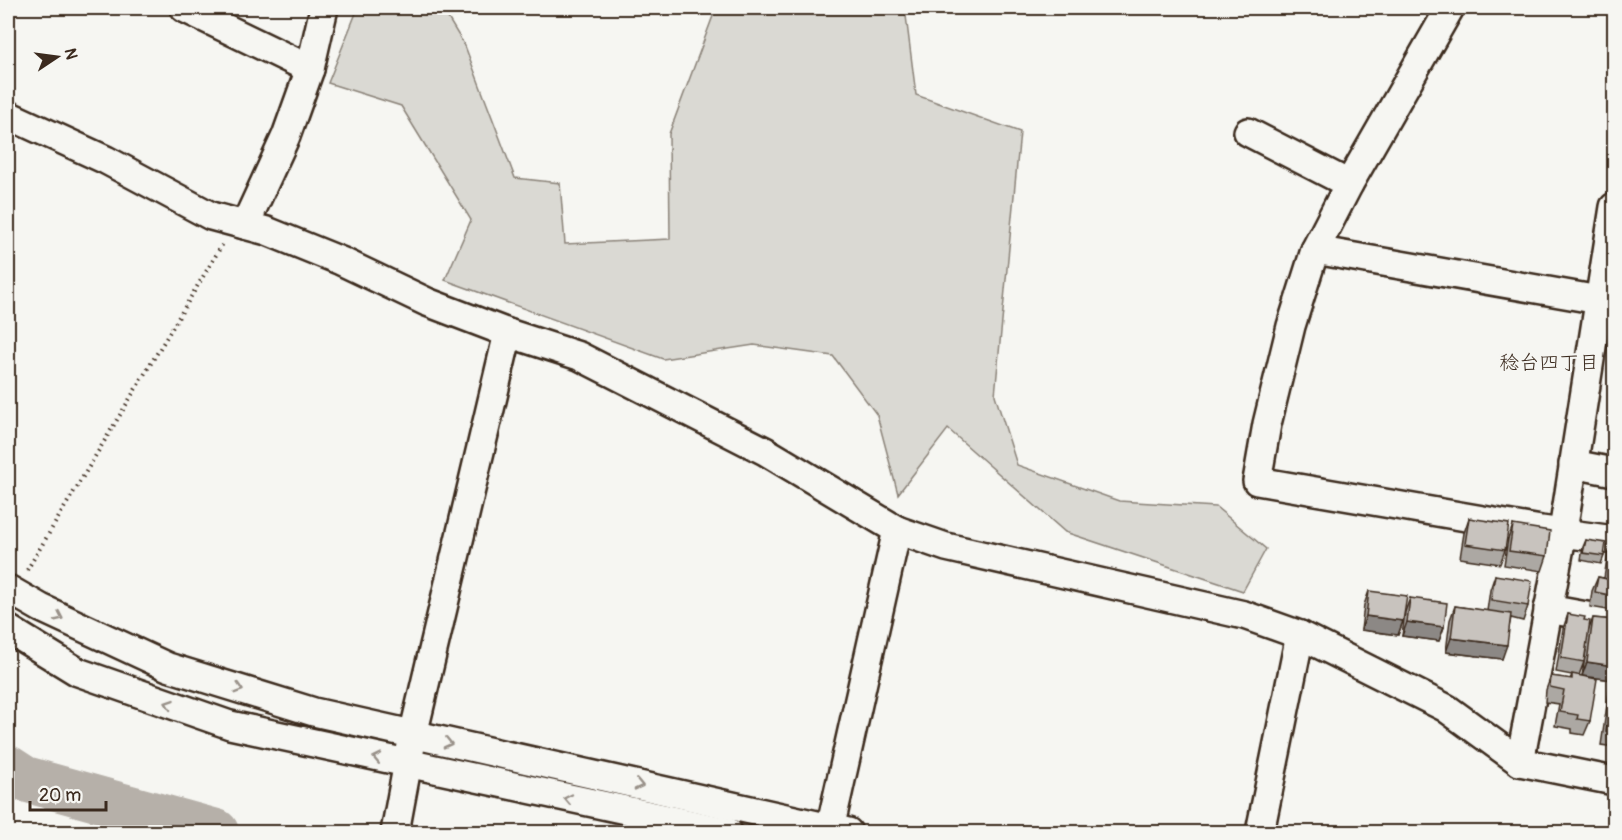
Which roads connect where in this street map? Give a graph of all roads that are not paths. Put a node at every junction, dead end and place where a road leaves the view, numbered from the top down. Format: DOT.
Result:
graph roads {
  1 [pos="184,8"];
  2 [pos="324,8"];
  3 [pos="1450,8"];
  4 [pos="310,69"];
  5 [pos="8,115"];
  6 [pos="1248,132"];
  7 [pos="1348,184"];
  8 [pos="1614,207"];
  9 [pos="245,225"];
  10 [pos="1315,250"];
  11 [pos="1610,257"];
  12 [pos="1599,300"];
  13 [pos="508,333"];
  14 [pos="1573,464"];
  15 [pos="1614,472"];
  16 [pos="897,530"];
  17 [pos="1563,531"];
  18 [pos="1614,540"];
  19 [pos="10,590"];
  20 [pos="1548,609"];
  21 [pos="1614,621"];
  22 [pos="8,629"];
  23 [pos="1300,636"];
  24 [pos="413,735"];
  25 [pos="1520,762"];
  26 [pos="406,777"];
  27 [pos="1614,781"];
  28 [pos="839,831"];
  29 [pos="395,832"];
  30 [pos="728,832"];
  31 [pos="1260,832"];
  1 -- 4 [label="street"];
  2 -- 4 [label="street"];
  3 -- 7 [label="street"];
  4 -- 9 [label="street"];
  5 -- 9 [label="street"];
  6 -- 7 [label="street"];
  7 -- 10 [label="street"];
  8 -- 11 [label="street"];
  9 -- 13 [label="street"];
  10 -- 12 [label="street"];
  10 -- 17 [label="street"];
  11 -- 12 [label="street"];
  12 -- 14 [label="street"];
  13 -- 16 [label="street"];
  13 -- 24 [label="street"];
  14 -- 15 [label="street"];
  14 -- 17 [label="street"];
  16 -- 23 [label="street"];
  16 -- 28 [label="street"];
  17 -- 18 [label="street"];
  17 -- 20 [label="street"];
  19 -- 24 [label="street, one-way"];
  20 -- 21 [label="street"];
  20 -- 25 [label="street"];
  26 -- 22 [label="street, one-way"];
  23 -- 25 [label="street"];
  23 -- 31 [label="street"];
  24 -- 26 [label="street"];
  24 -- 28 [label="street, one-way"];
  25 -- 27 [label="street"];
  26 -- 29 [label="street"];
  30 -- 26 [label="street, one-way"];
}
